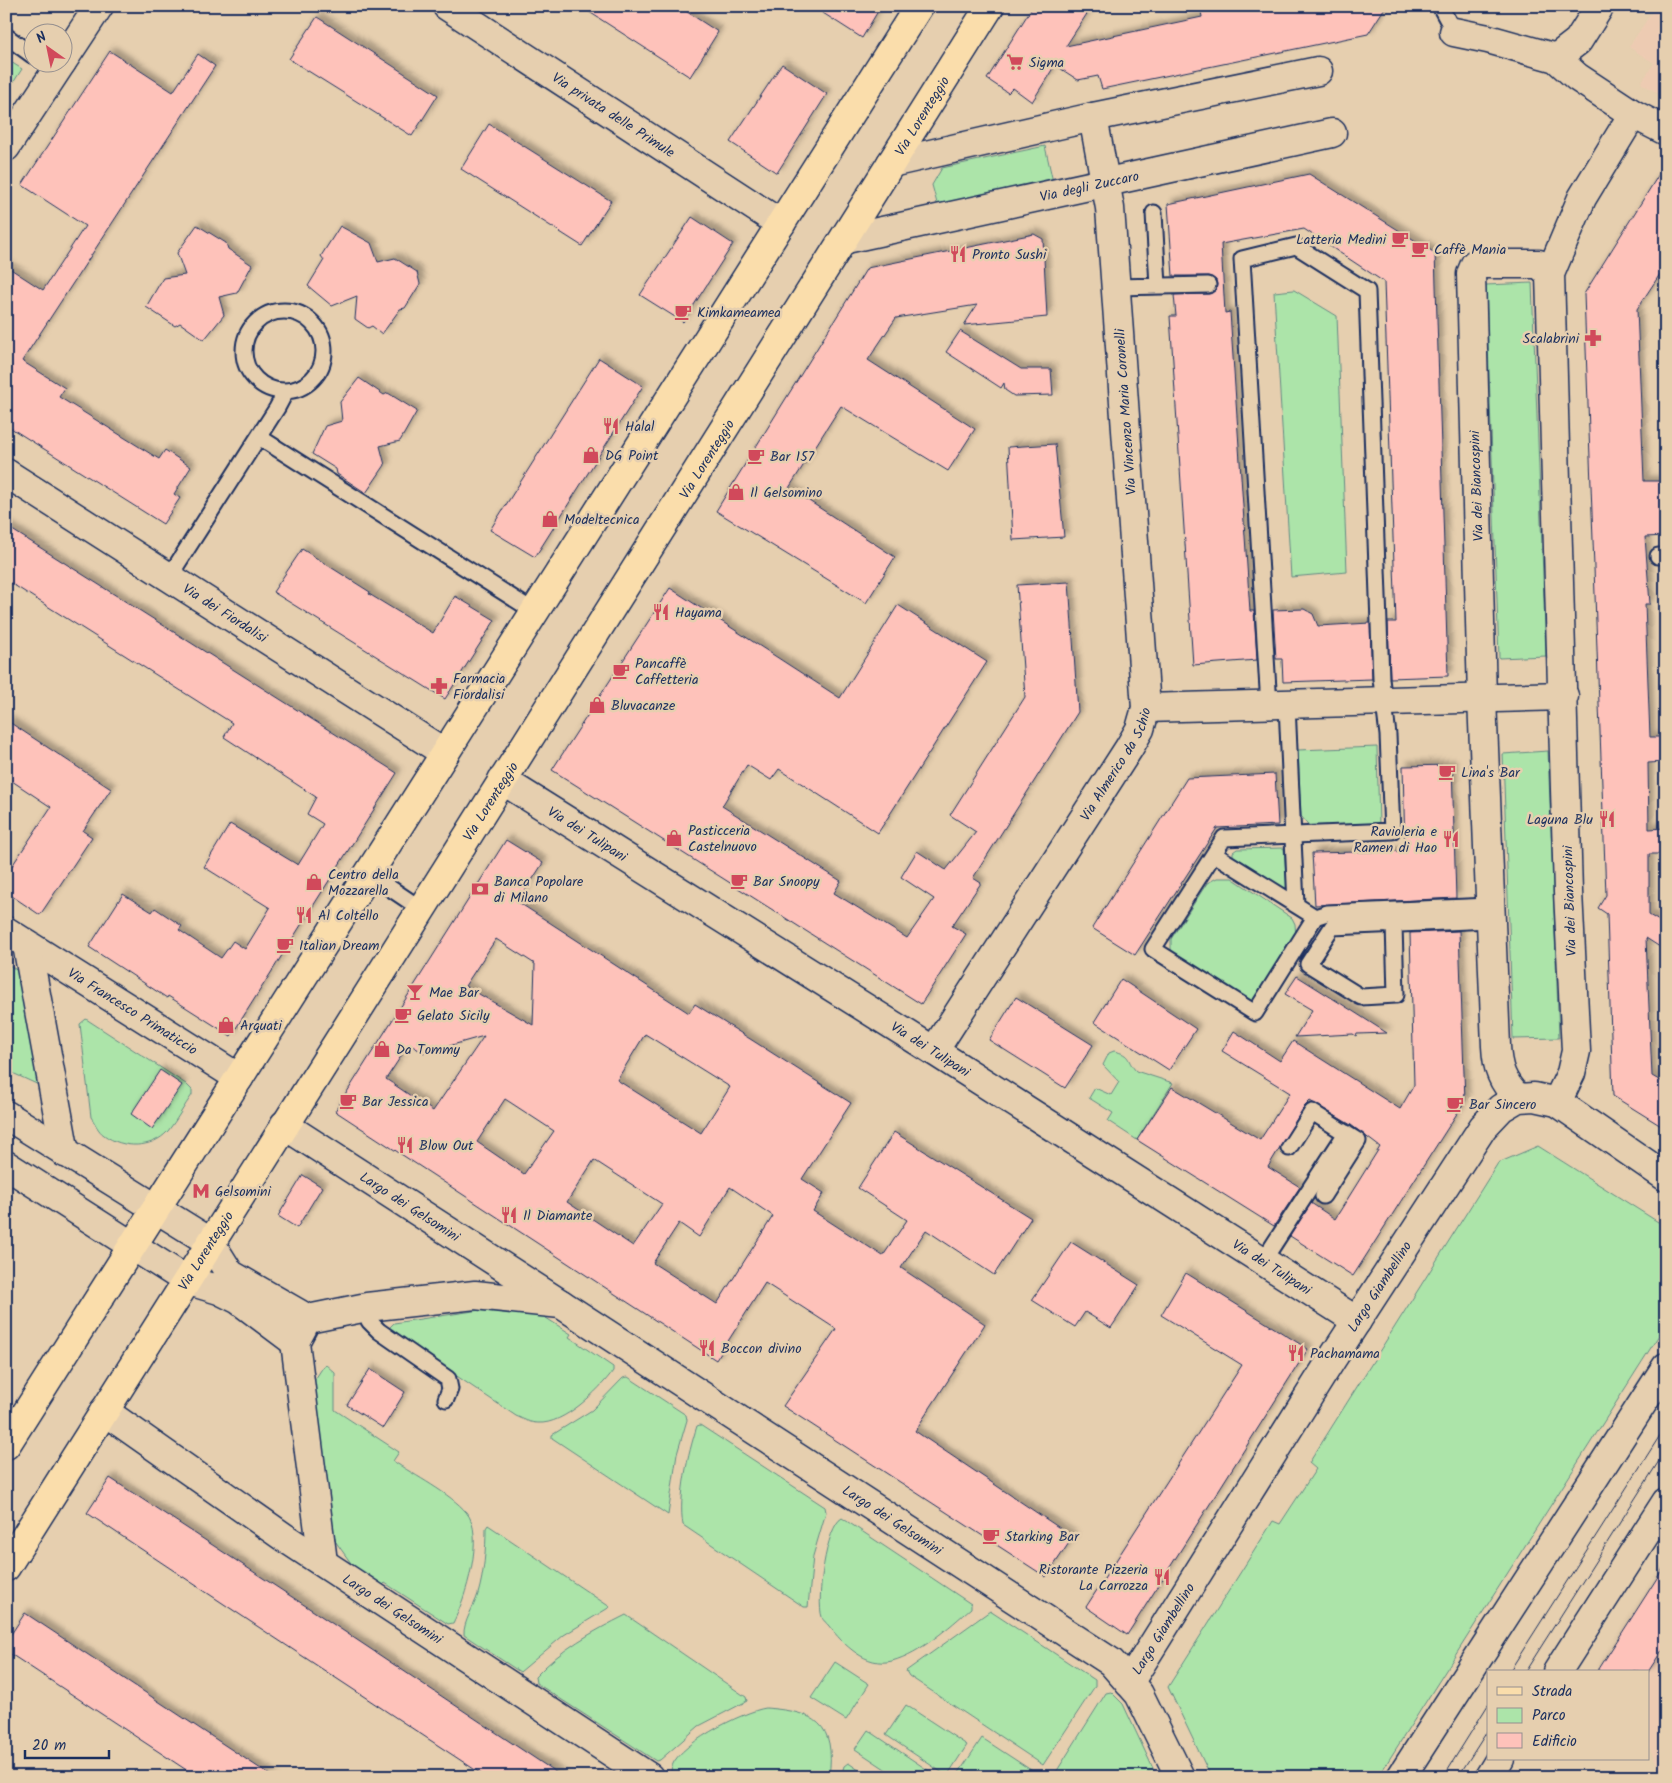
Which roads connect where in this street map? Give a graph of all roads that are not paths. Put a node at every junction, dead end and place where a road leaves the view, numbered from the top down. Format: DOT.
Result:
graph roads {
  1 [pos="99,6"];
  2 [pos="447,6"];
  3 [pos="919,6"];
  4 [pos="990,6"];
  5 [pos="1440,6"];
  6 [pos="1600,6"];
  7 [pos="1454,32"];
  8 [pos="6,36"];
  9 [pos="72,42"];
  10 [pos="22,48"];
  11 [pos="1556,58"];
  12 [pos="1318,71"];
  13 [pos="51,72"];
  14 [pos="1633,114"];
  15 [pos="1093,117"];
  16 [pos="1666,131"];
  17 [pos="1332,133"];
  18 [pos="6,148"];
  19 [pos="891,163"];
  20 [pos="1105,182"];
  21 [pos="1154,213"];
  22 [pos="781,224"];
  23 [pos="846,239"];
  24 [pos="1550,274"];
  25 [pos="1208,285"];
  26 [pos="1158,286"];
  27 [pos="1116,287"];
  28 [pos="286,391"];
  29 [pos="258,437"];
  30 [pos="6,473"];
  31 [pos="170,577"];
  32 [pos="535,612"];
  33 [pos="1564,696"];
  34 [pos="1482,698"];
  35 [pos="1384,702"];
  36 [pos="1278,705"];
  37 [pos="1146,708"];
  38 [pos="445,754"];
  39 [pos="502,780"];
  40 [pos="1293,835"];
  41 [pos="1214,854"];
  42 [pos="368,874"];
  43 [pos="1296,905"];
  44 [pos="421,909"];
  45 [pos="1491,913"];
  46 [pos="1315,918"];
  47 [pos="1394,925"];
  48 [pos="17,938"];
  49 [pos="934,1051"];
  50 [pos="239,1078"];
  51 [pos="1518,1098"];
  52 [pos="1557,1102"];
  53 [pos="6,1115"];
  54 [pos="284,1125"];
  55 [pos="1346,1134"];
  56 [pos="1289,1148"];
  57 [pos="66,1153"];
  58 [pos="6,1165"];
  59 [pos="1666,1176"];
  60 [pos="1323,1196"];
  61 [pos="155,1208"];
  62 [pos="210,1242"];
  63 [pos="131,1246"];
  64 [pos="1263,1261"];
  65 [pos="186,1280"];
  66 [pos="561,1304"];
  67 [pos="367,1307"];
  68 [pos="1357,1321"];
  69 [pos="301,1331"];
  70 [pos="1666,1367"];
  71 [pos="446,1399"];
  72 [pos="104,1411"];
  73 [pos="6,1445"];
  74 [pos="1666,1502"];
  75 [pos="323,1562"];
  76 [pos="6,1567"];
  77 [pos="1557,1670"];
  78 [pos="1129,1683"];
  79 [pos="1499,1760"];
  80 [pos="649,1777"];
  81 [pos="1180,1777"];
  82 [pos="1401,1777"];
  83 [pos="1489,1777"];
  1 -- 9 [label="street"];
  2 -- 22 [label="street, Via privata delle Primule"];
  3 -- 22 [label="main road"];
  4 -- 19 [label="main road, Via Lorenteggio"];
  5 -- 7 [label="lane"];
  6 -- 11 [label="street"];
  7 -- 11 [label="street"];
  8 -- 10 [label="lane"];
  11 -- 14 [label="street"];
  12 -- 15 [label="street"];
  13 -- 18 [label="street"];
  14 -- 16 [label="street"];
  14 -- 24 [label="street"];
  15 -- 19 [label="street"];
  15 -- 20 [label="street, Via Vincenzo Maria Coronelli"];
  17 -- 20 [label="street, Via degli Zuccaro"];
  19 -- 23 [label="main road, Via Lorenteggio"];
  20 -- 23 [label="street, Via degli Zuccaro"];
  20 -- 27 [label="street, Via Vincenzo Maria Coronelli"];
  21 -- 26 [label="lane"];
  22 -- 32 [label="main road"];
  23 -- 39 [label="main road, Via Lorenteggio"];
  24 -- 33 [label="street, Via dei Biancospini"];
  24 -- 34 [label="street, Via dei Biancospini"];
  25 -- 26 [label="lane"];
  26 -- 27 [label="lane"];
  27 -- 37 [label="street, Via Vincenzo Maria Coronelli"];
  28 -- 28 [label="lane"];
  28 -- 29 [label="lane"];
  29 -- 31 [label="lane"];
  29 -- 32 [label="lane"];
  30 -- 31 [label="street, Via dei Fiordalisi"];
  31 -- 38 [label="street, Via dei Fiordalisi"];
  32 -- 38 [label="main road"];
  33 -- 34 [label="street"];
  33 -- 52 [label="street, Via dei Biancospini"];
  34 -- 35 [label="street, Via Almerico da Schio"];
  34 -- 45 [label="street, Via dei Biancospini"];
  35 -- 36 [label="street, Via Almerico da Schio"];
  35 -- 36 [label="lane"];
  35 -- 40 [label="lane"];
  36 -- 37 [label="street, Via Almerico da Schio"];
  36 -- 40 [label="lane"];
  37 -- 49 [label="street, Via Almerico da Schio"];
  38 -- 42 [label="main road"];
  39 -- 44 [label="main road, Via Lorenteggio"];
  39 -- 49 [label="street, Via dei Tulipani"];
  40 -- 41 [label="lane"];
  40 -- 43 [label="lane"];
  41 -- 43 [label="lane"];
  41 -- 46 [label="lane"];
  42 -- 44 [label="lane"];
  42 -- 50 [label="main road"];
  43 -- 46 [label="lane"];
  44 -- 54 [label="main road, Via Lorenteggio"];
  45 -- 46 [label="lane"];
  45 -- 47 [label="lane"];
  45 -- 51 [label="street, Via dei Biancospini"];
  47 -- 47 [label="lane"];
  48 -- 50 [label="street, Via Francesco Primaticcio"];
  48 -- 57 [label="street, Via Francesco Primaticcio"];
  49 -- 64 [label="street, Via dei Tulipani"];
  50 -- 61 [label="main road"];
  51 -- 52 [label="street"];
  51 -- 68 [label="street, Largo Giambellino"];
  52 -- 59 [label="street"];
  53 -- 57 [label="street"];
  54 -- 62 [label="main road, Via Lorenteggio"];
  54 -- 66 [label="street, Largo dei Gelsomini"];
  55 -- 56 [label="lane"];
  55 -- 60 [label="lane"];
  55 -- 64 [label="lane"];
  57 -- 61 [label="street"];
  58 -- 63 [label="street"];
  61 -- 62 [label="street"];
  61 -- 63 [label="main road"];
  62 -- 65 [label="main road, Via Lorenteggio"];
  62 -- 69 [label="street"];
  63 -- 65 [label="street"];
  63 -- 73 [label="main road"];
  64 -- 68 [label="street, Via dei Tulipani"];
  65 -- 69 [label="street"];
  65 -- 72 [label="main road, Via Lorenteggio"];
  66 -- 67 [label="street, Largo dei Gelsomini"];
  66 -- 78 [label="street, Largo dei Gelsomini"];
  67 -- 69 [label="street, Largo dei Gelsomini"];
  67 -- 71 [label="lane"];
  68 -- 78 [label="street, Largo Giambellino"];
  69 -- 75 [label="street"];
  70 -- 82 [label="street"];
  72 -- 75 [label="street, Largo dei Gelsomini"];
  72 -- 76 [label="main road, Via Lorenteggio"];
  74 -- 77 [label="street"];
  75 -- 80 [label="street, Largo dei Gelsomini"];
  78 -- 81 [label="street, Largo dei Gelsomini"];
  79 -- 83 [label="street"];
}
